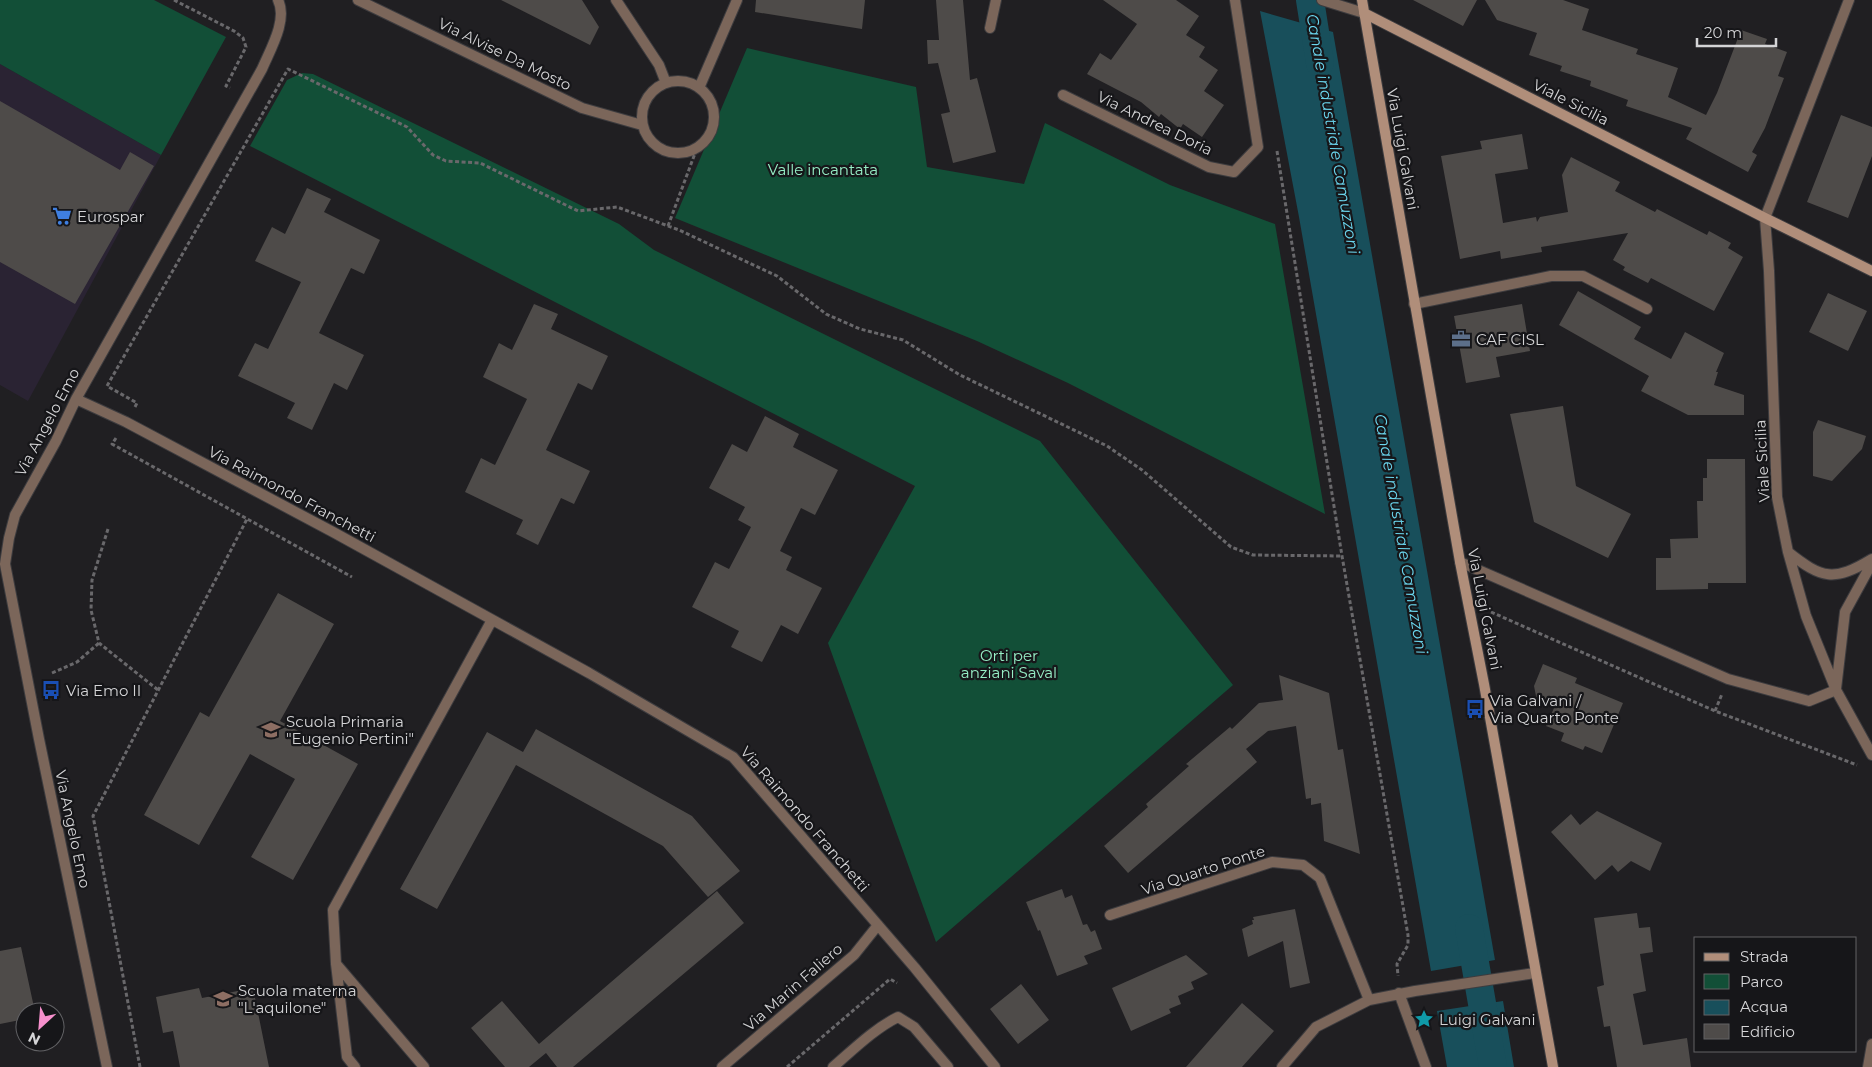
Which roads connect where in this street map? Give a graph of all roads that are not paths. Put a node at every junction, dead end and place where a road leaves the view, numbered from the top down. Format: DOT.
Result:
graph roads {
  1 [pos="278,0"];
  2 [pos="358,0"];
  3 [pos="616,0"];
  4 [pos="737,0"];
  5 [pos="996,0"];
  6 [pos="1235,0"];
  7 [pos="1322,0"];
  8 [pos="1362,0"];
  9 [pos="1849,0"];
  10 [pos="1364,13"];
  11 [pos="990,28"];
  12 [pos="666,83"];
  13 [pos="699,88"];
  14 [pos="1063,95"];
  15 [pos="642,125"];
  16 [pos="1765,218"];
  17 [pos="1872,271"];
  18 [pos="1414,304"];
  19 [pos="1647,309"];
  20 [pos="76,399"];
  21 [pos="1788,552"];
  22 [pos="1872,559"];
  23 [pos="1460,562"];
  24 [pos="1872,563"];
  25 [pos="492,620"];
  26 [pos="1836,690"];
  27 [pos="1872,755"];
  28 [pos="1110,915"];
  29 [pos="878,925"];
  30 [pos="336,964"];
  31 [pos="1535,973"];
  32 [pos="1399,993"];
  33 [pos="1369,1000"];
  34 [pos="1872,1044"];
  35 [pos="107,1067"];
  36 [pos="355,1067"];
  37 [pos="424,1067"];
  38 [pos="722,1067"];
  39 [pos="834,1067"];
  40 [pos="948,1067"];
  41 [pos="995,1067"];
  42 [pos="1282,1067"];
  43 [pos="1426,1067"];
  44 [pos="1553,1067"];
  45 [pos="1868,1067"];
  1 -- 20 [label="street, Via Angelo Emo"];
  2 -- 15 [label="street, Via Alvise Da Mosto"];
  3 -- 12 [label="street"];
  4 -- 13 [label="street"];
  5 -- 11 [label="street"];
  6 -- 14 [label="street, Via Andrea Doria"];
  7 -- 10 [label="street"];
  8 -- 10 [label="street, Via Luigi Galvani"];
  9 -- 16 [label="street"];
  10 -- 16 [label="street, Viale Sicilia"];
  10 -- 18 [label="street, Via Luigi Galvani"];
  12 -- 13 [label="street"];
  12 -- 15 [label="street"];
  13 -- 15 [label="street"];
  16 -- 17 [label="street, Viale Sicilia"];
  16 -- 21 [label="street, Viale Sicilia"];
  18 -- 19 [label="street"];
  18 -- 23 [label="street, Via Luigi Galvani"];
  20 -- 25 [label="street, Via Raimondo Franchetti"];
  20 -- 35 [label="street, Via Angelo Emo"];
  21 -- 22 [label="street"];
  21 -- 26 [label="street, Viale Sicilia"];
  23 -- 26 [label="street"];
  23 -- 31 [label="street, Via Luigi Galvani"];
  24 -- 26 [label="street"];
  25 -- 29 [label="street, Via Raimondo Franchetti"];
  25 -- 30 [label="street"];
  26 -- 27 [label="street, Viale Sicilia"];
  28 -- 33 [label="street, Via Quarto Ponte"];
  29 -- 38 [label="street, Via Marin Faliero"];
  29 -- 41 [label="street, Via Raimondo Franchetti"];
  30 -- 36 [label="street"];
  30 -- 37 [label="street"];
  31 -- 32 [label="street"];
  31 -- 44 [label="street, Via Luigi Galvani"];
  32 -- 33 [label="street"];
  32 -- 43 [label="street"];
  33 -- 42 [label="street"];
  34 -- 45 [label="street"];
  39 -- 40 [label="street"];
}
